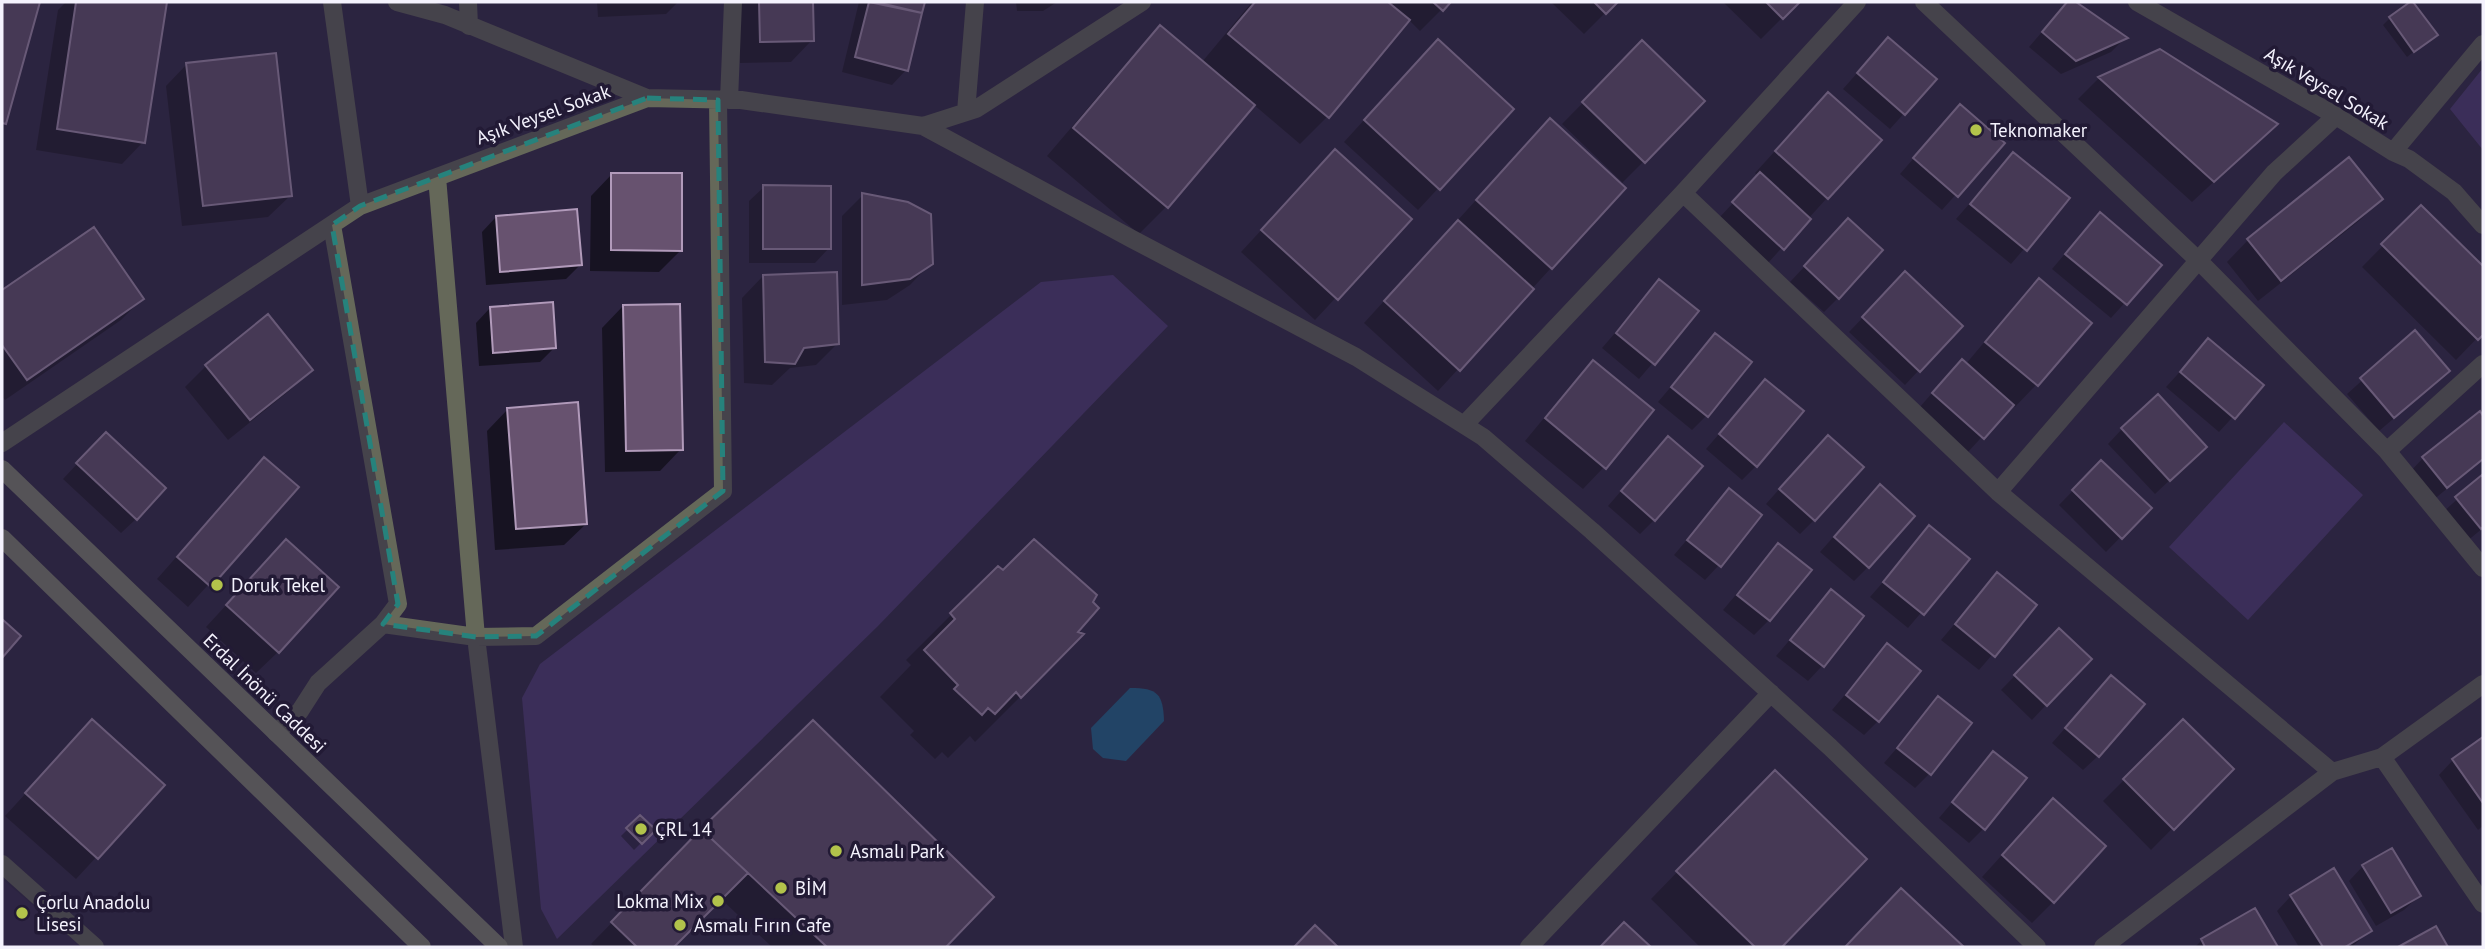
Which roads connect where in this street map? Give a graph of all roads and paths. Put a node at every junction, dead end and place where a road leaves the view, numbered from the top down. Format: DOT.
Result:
graph roads {
  1 [pos="332,2"];
  2 [pos="397,2"];
  3 [pos="468,2"];
  4 [pos="733,2"];
  5 [pos="975,2"];
  6 [pos="1142,2"];
  7 [pos="1857,2"];
  8 [pos="1924,2"];
  9 [pos="2137,2"];
  10 [pos="469,26"];
  11 [pos="2483,44"];
  12 [pos="647,98"];
  13 [pos="724,100"];
  14 [pos="966,112"];
  15 [pos="2336,116"];
  16 [pos="923,126"];
  17 [pos="2393,152"];
  18 [pos="437,177"];
  19 [pos="1684,193"];
  20 [pos="360,206"];
  21 [pos="332,225"];
  22 [pos="2483,225"];
  23 [pos="2199,261"];
  24 [pos="2483,364"];
  25 [pos="1464,425"];
  26 [pos="2,443"];
  27 [pos="2387,451"];
  28 [pos="2,469"];
  29 [pos="1998,492"];
  30 [pos="2,538"];
  31 [pos="2483,568"];
  32 [pos="383,624"];
  33 [pos="476,636"];
  34 [pos="2483,684"];
  35 [pos="1771,693"];
  36 [pos="276,733"];
  37 [pos="2382,757"];
  38 [pos="2332,772"];
  39 [pos="2,864"];
  40 [pos="2483,904"];
  41 [pos="95,947"];
  42 [pos="422,947"];
  43 [pos="499,947"];
  44 [pos="514,947"];
  45 [pos="1529,947"];
  46 [pos="2037,947"];
  47 [pos="2103,947"];
  1 -- 20 [label="street"];
  2 -- 10 [label="street"];
  3 -- 10 [label="street"];
  4 -- 13 [label="street"];
  5 -- 14 [label="street"];
  6 -- 14 [label="street, Aşık Veysel Sokak"];
  7 -- 19 [label="street"];
  8 -- 23 [label="street"];
  9 -- 15 [label="street, Aşık Veysel Sokak"];
  10 -- 12 [label="street"];
  11 -- 17 [label="street"];
  12 -- 13 [label="street, Aşık Veysel Sokak"];
  12 -- 18 [label="street, Aşık Veysel Sokak"];
  13 -- 16 [label="street, Aşık Veysel Sokak"];
  13 -- 33 [label="street"];
  14 -- 16 [label="street, Aşık Veysel Sokak"];
  15 -- 17 [label="street, Aşık Veysel Sokak"];
  15 -- 23 [label="street"];
  16 -- 25 [label="street"];
  17 -- 22 [label="street, Aşık Veysel Sokak"];
  18 -- 20 [label="street, Aşık Veysel Sokak"];
  18 -- 33 [label="street"];
  19 -- 25 [label="street"];
  19 -- 29 [label="street"];
  20 -- 21 [label="street, Aşık Veysel Sokak"];
  21 -- 26 [label="street, Aşık Veysel Sokak"];
  21 -- 32 [label="street"];
  23 -- 27 [label="street"];
  23 -- 29 [label="street"];
  24 -- 27 [label="street"];
  25 -- 35 [label="street"];
  27 -- 31 [label="street"];
  28 -- 36 [label="main road, Erdal İnönü Caddesi"];
  29 -- 38 [label="street"];
  30 -- 42 [label="main road"];
  32 -- 33 [label="street"];
  32 -- 36 [label="street"];
  33 -- 44 [label="street"];
  34 -- 37 [label="street"];
  35 -- 45 [label="street"];
  35 -- 46 [label="street"];
  36 -- 43 [label="main road, Erdal İnönü Caddesi"];
  37 -- 38 [label="street"];
  37 -- 40 [label="street"];
  38 -- 47 [label="street"];
  39 -- 41 [label="street"];
}
